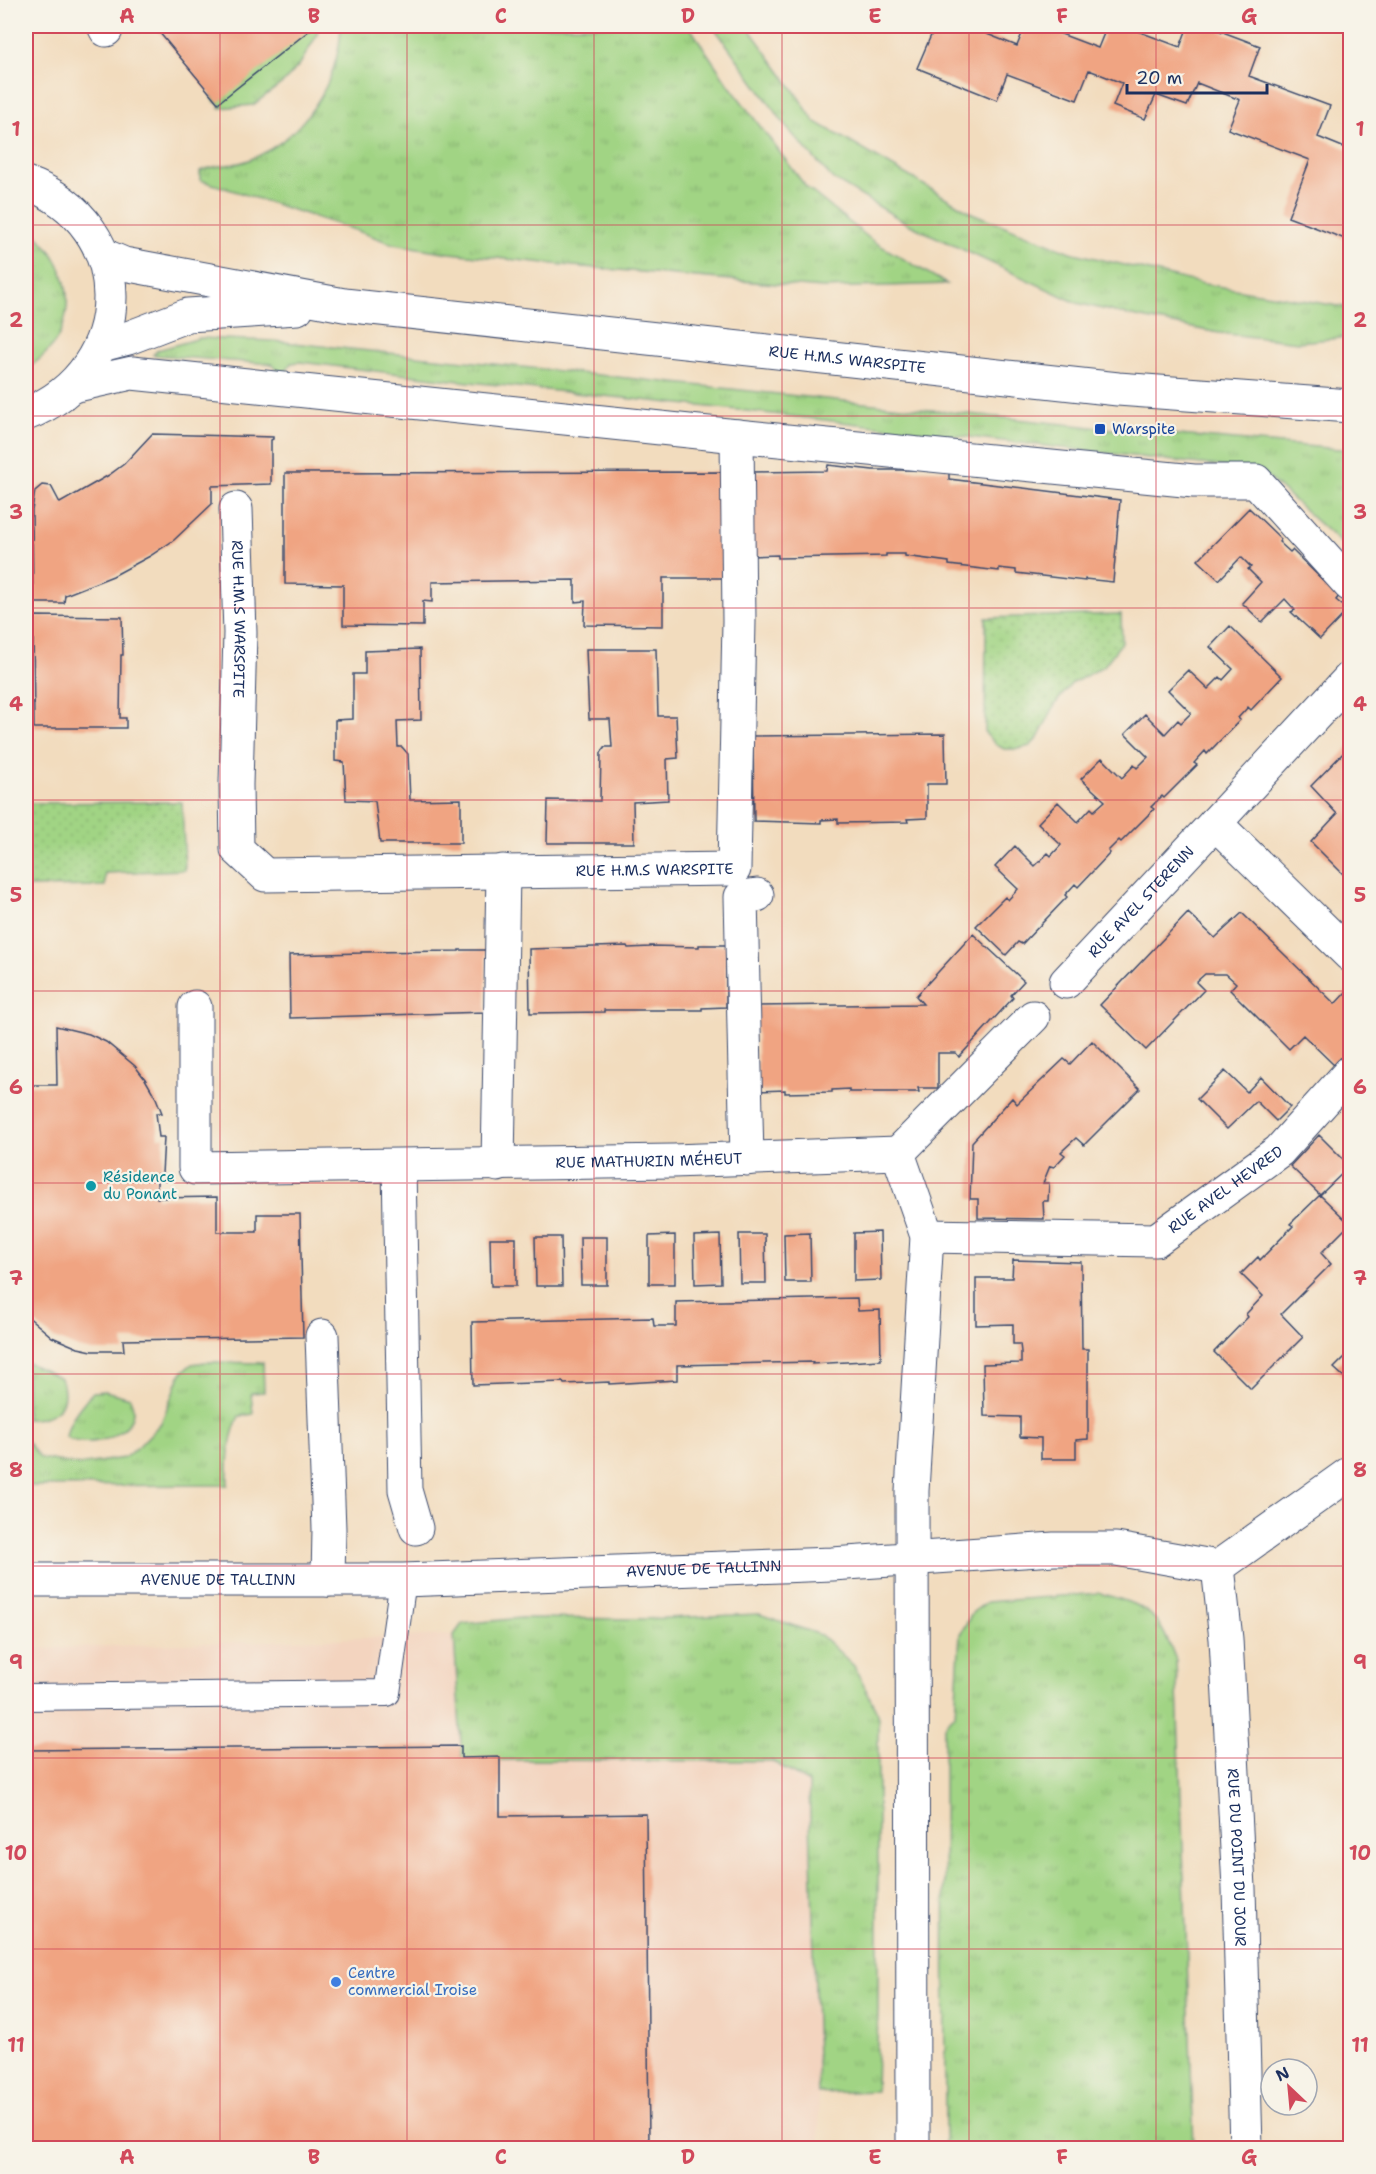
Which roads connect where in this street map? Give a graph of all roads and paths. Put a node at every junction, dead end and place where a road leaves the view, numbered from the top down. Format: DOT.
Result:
graph roads {
  1 [pos="26,161"];
  2 [pos="35,186"];
  3 [pos="103,255"];
  4 [pos="344,305"];
  5 [pos="101,345"];
  6 [pos="73,386"];
  7 [pos="1350,406"];
  8 [pos="26,414"];
  9 [pos="737,436"];
  10 [pos="236,509"];
  11 [pos="1350,585"];
  12 [pos="1350,678"];
  13 [pos="1215,823"];
  14 [pos="503,871"];
  15 [pos="757,895"];
  16 [pos="1350,956"];
  17 [pos="1066,982"];
  18 [pos="195,1007"];
  19 [pos="1033,1017"];
  20 [pos="1350,1072"];
  21 [pos="898,1153"];
  22 [pos="747,1159"];
  23 [pos="498,1165"];
  24 [pos="399,1166"];
  25 [pos="927,1236"];
  26 [pos="322,1336"];
  27 [pos="1350,1473"];
  28 [pos="416,1528"];
  29 [pos="911,1560"];
  30 [pos="1218,1567"];
  31 [pos="26,1580"];
  32 [pos="328,1580"];
  33 [pos="403,1580"];
  34 [pos="26,1697"];
  35 [pos="913,2148"];
  36 [pos="1246,2148"];
  1 -- 2 [label="street"];
  2 -- 3 [label="street"];
  3 -- 4 [label="street, RUE H.M.S WARSPITE"];
  3 -- 5 [label="street"];
  4 -- 5 [label="street, RUE H.M.S WARSPITE"];
  4 -- 7 [label="street, RUE H.M.S WARSPITE"];
  5 -- 6 [label="street"];
  6 -- 8 [label="street"];
  6 -- 9 [label="street"];
  9 -- 11 [label="street"];
  9 -- 14 [label="street, RUE H.M.S WARSPITE"];
  10 -- 14 [label="street, RUE H.M.S WARSPITE"];
  12 -- 13 [label="street, RUE AVEL STERENN"];
  13 -- 16 [label="street"];
  13 -- 17 [label="street, RUE AVEL STERENN"];
  14 -- 23 [label="street"];
  15 -- 22 [label="street"];
  18 -- 24 [label="street, RUE MATHURIN MÉHEUT"];
  19 -- 21 [label="street"];
  20 -- 25 [label="street, RUE AVEL HEVRED"];
  21 -- 22 [label="street, RUE MATHURIN MÉHEUT"];
  21 -- 25 [label="street"];
  22 -- 23 [label="street, RUE MATHURIN MÉHEUT"];
  23 -- 24 [label="street, RUE MATHURIN MÉHEUT"];
  24 -- 28 [label="street"];
  25 -- 29 [label="street"];
  26 -- 32 [label="street"];
  27 -- 30 [label="street"];
  29 -- 30 [label="street, AVENUE DE TALLINN"];
  29 -- 33 [label="street, AVENUE DE TALLINN"];
  29 -- 35 [label="street"];
  30 -- 36 [label="street, RUE DU POINT DU JOUR"];
  31 -- 32 [label="street, AVENUE DE TALLINN"];
  32 -- 33 [label="street, AVENUE DE TALLINN"];
  33 -- 34 [label="lane"];
}
